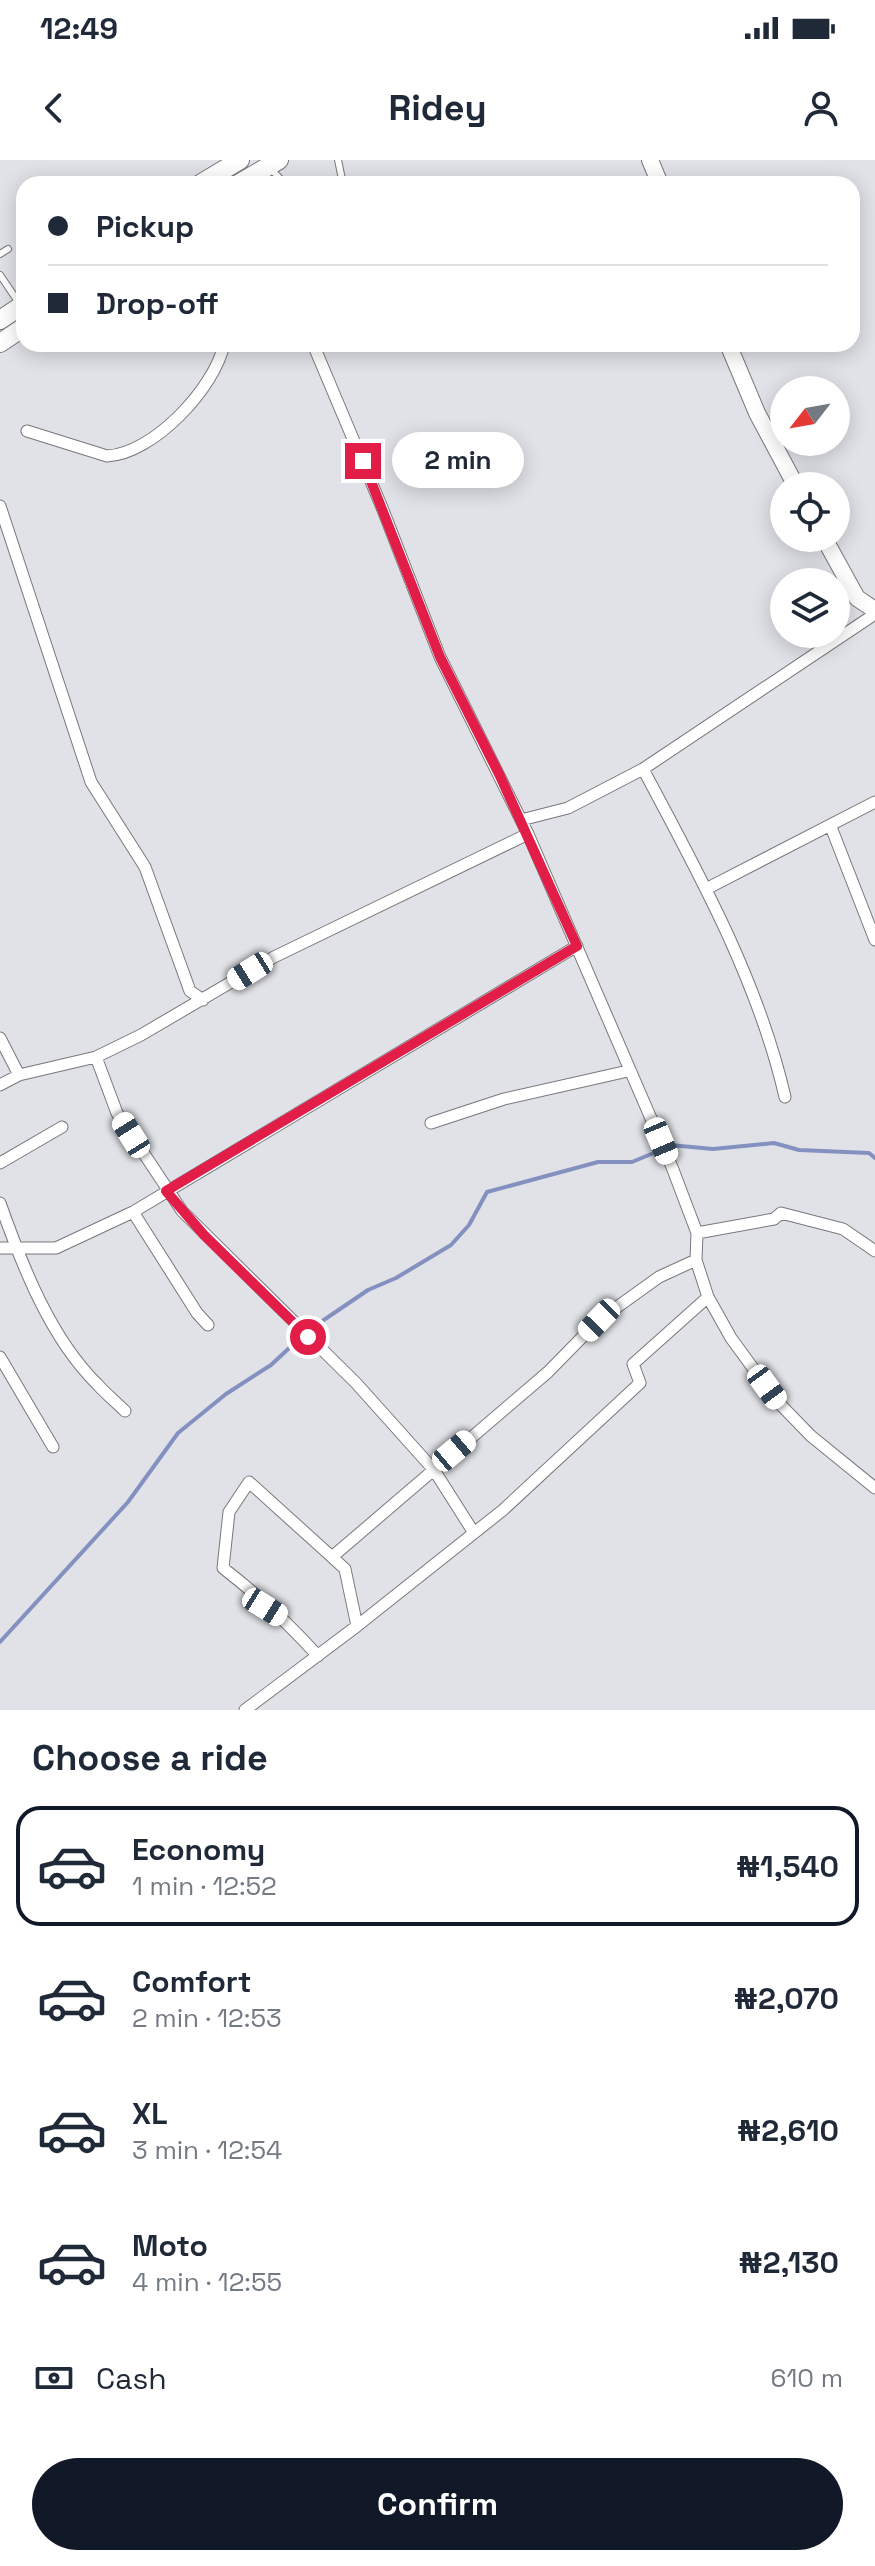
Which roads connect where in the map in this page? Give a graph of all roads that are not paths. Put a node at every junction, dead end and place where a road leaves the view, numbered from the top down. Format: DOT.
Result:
graph roads {
  1 [pos="235,161"];
  2 [pos="274,163"];
  3 [pos="212,176"];
  4 [pos="252,176"];
  5 [pos="8,249"];
  6 [pos="0,254"];
  7 [pos="0,275"];
  8 [pos="16,297"];
  9 [pos="222,352"];
  10 [pos="316,352"];
  11 [pos="731,352"];
  12 [pos="27,431"];
  13 [pos="789,472"];
  14 [pos="0,506"];
  15 [pos="832,552"];
  16 [pos="875,612"];
  17 [pos="643,769"];
  18 [pos="875,802"];
  19 [pos="521,820"];
  20 [pos="831,827"];
  21 [pos="528,834"];
  22 [pos="706,889"];
  23 [pos="875,940"];
  24 [pos="577,946"];
  25 [pos="190,991"];
  26 [pos="203,1000"];
  27 [pos="175,1015"];
  28 [pos="0,1038"];
  29 [pos="96,1057"];
  30 [pos="628,1071"];
  31 [pos="19,1075"];
  32 [pos="0,1085"];
  33 [pos="785,1097"];
  34 [pos="431,1123"];
  35 [pos="62,1127"];
  36 [pos="0,1163"];
  37 [pos="166,1191"];
  38 [pos="0,1203"];
  39 [pos="133,1212"];
  40 [pos="697,1233"];
  41 [pos="0,1248"];
  42 [pos="16,1248"];
  43 [pos="875,1251"];
  44 [pos="696,1260"];
  45 [pos="708,1297"];
  46 [pos="208,1325"];
  47 [pos="1,1360"];
  48 [pos="125,1411"];
  49 [pos="53,1447"];
  50 [pos="434,1470"];
  51 [pos="875,1488"];
  52 [pos="474,1533"];
  53 [pos="332,1557"];
  54 [pos="357,1626"];
  55 [pos="318,1656"];
  56 [pos="245,1710"];
  1 -- 3 [label="main road"];
  2 -- 4 [label="main road"];
  5 -- 6 [label="lane"];
  7 -- 8 [label="lane"];
  9 -- 12 [label="street"];
  10 -- 19 [label="street"];
  11 -- 13 [label="street"];
  14 -- 25 [label="street"];
  15 -- 16 [label="street"];
  16 -- 17 [label="street"];
  17 -- 19 [label="street"];
  17 -- 22 [label="street"];
  18 -- 20 [label="street"];
  19 -- 21 [label="street"];
  20 -- 22 [label="street"];
  20 -- 23 [label="street"];
  21 -- 24 [label="street"];
  21 -- 26 [label="street"];
  22 -- 33 [label="street"];
  24 -- 30 [label="street"];
  24 -- 37 [label="street"];
  25 -- 26 [label="street"];
  25 -- 27 [label="street"];
  26 -- 27 [label="street"];
  27 -- 29 [label="street"];
  28 -- 31 [label="street"];
  29 -- 31 [label="street"];
  29 -- 37 [label="street"];
  30 -- 34 [label="street"];
  30 -- 40 [label="street"];
  31 -- 32 [label="street"];
  35 -- 36 [label="street"];
  37 -- 39 [label="street"];
  37 -- 50 [label="street"];
  38 -- 42 [label="street"];
  39 -- 42 [label="street"];
  39 -- 46 [label="street"];
  40 -- 43 [label="street"];
  40 -- 44 [label="street"];
  41 -- 42 [label="street"];
  42 -- 48 [label="street"];
  44 -- 45 [label="street"];
  44 -- 50 [label="street"];
  45 -- 51 [label="street"];
  45 -- 52 [label="street"];
  47 -- 49 [label="street"];
  50 -- 52 [label="street"];
  50 -- 53 [label="street"];
  52 -- 54 [label="street"];
  53 -- 54 [label="street"];
  53 -- 55 [label="street"];
  54 -- 55 [label="street"];
  55 -- 56 [label="street"];
}
